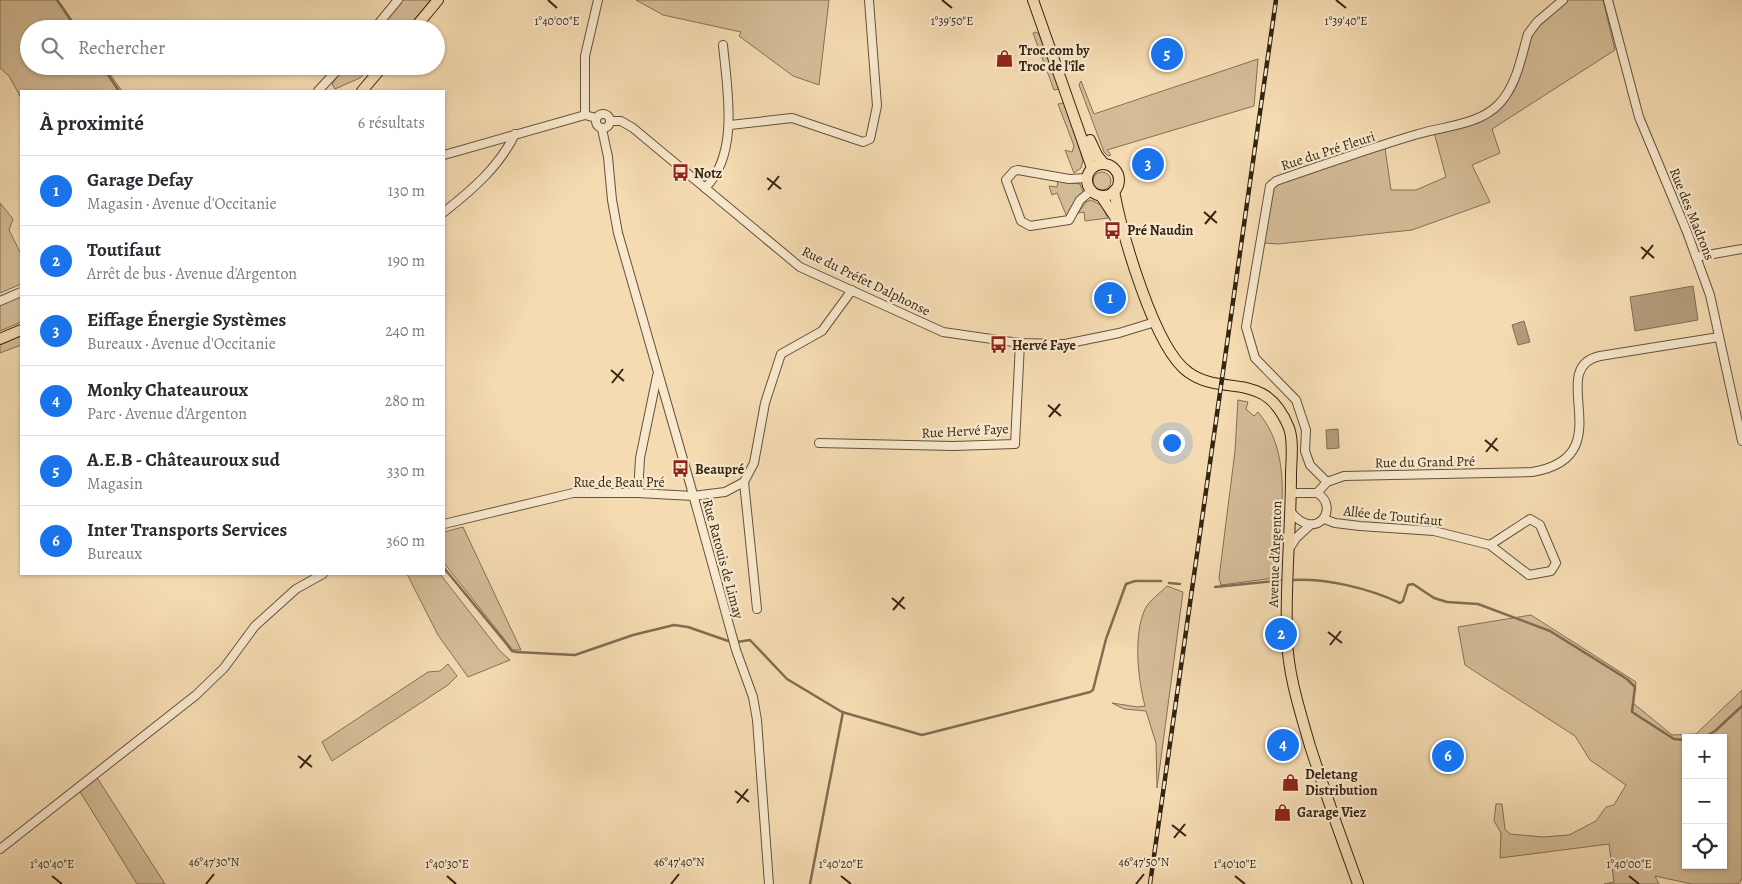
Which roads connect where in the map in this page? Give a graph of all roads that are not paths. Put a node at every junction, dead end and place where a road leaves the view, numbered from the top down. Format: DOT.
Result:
graph roads {
  1 [pos="398,0"];
  2 [pos="438,0"];
  3 [pos="598,0"];
  4 [pos="869,0"];
  5 [pos="1033,0"];
  6 [pos="1040,0"];
  7 [pos="1563,0"];
  8 [pos="1608,0"];
  9 [pos="381,20"];
  10 [pos="421,20"];
  11 [pos="723,45"];
  12 [pos="333,75"];
  13 [pos="375,75"];
  14 [pos="319,90"];
  15 [pos="363,90"];
  16 [pos="585,115"];
  17 [pos="596,118"];
  18 [pos="610,121"];
  19 [pos="730,125"];
  20 [pos="602,129"];
  21 [pos="515,134"];
  22 [pos="445,155"];
  23 [pos="1104,164"];
  24 [pos="1090,173"];
  25 [pos="705,188"];
  26 [pos="1091,191"];
  27 [pos="1114,191"];
  28 [pos="1101,196"];
  29 [pos="445,211"];
  30 [pos="1123,232"];
  31 [pos="1742,249"];
  32 [pos="1696,257"];
  33 [pos="852,290"];
  34 [pos="20,292"];
  35 [pos="0,301"];
  36 [pos="1155,322"];
  37 [pos="20,330"];
  38 [pos="1719,337"];
  39 [pos="0,339"];
  40 [pos="1020,343"];
  41 [pos="658,374"];
  42 [pos="1742,441"];
  43 [pos="819,444"];
  44 [pos="744,482"];
  45 [pos="1327,482"];
  46 [pos="638,492"];
  47 [pos="1291,493"];
  48 [pos="1317,493"];
  49 [pos="693,496"];
  50 [pos="1290,511"];
  51 [pos="1324,519"];
  52 [pos="445,524"];
  53 [pos="1309,526"];
  54 [pos="1490,545"];
  55 [pos="1288,551"];
  56 [pos="321,575"];
  57 [pos="757,609"];
  58 [pos="0,849"];
  59 [pos="769,884"];
  60 [pos="1358,884"];
  1 -- 9 [label="street"];
  2 -- 10 [label="main road"];
  3 -- 16 [label="street"];
  4 -- 19 [label="street"];
  5 -- 24 [label="main road"];
  6 -- 23 [label="main road"];
  7 -- 45 [label="street, Rue du Pré Fleuri"];
  8 -- 32 [label="street, Rue des Madrons"];
  11 -- 19 [label="street"];
  12 -- 14 [label="street"];
  13 -- 15 [label="main road"];
  16 -- 17 [label="street"];
  16 -- 21 [label="street"];
  17 -- 18 [label="street"];
  17 -- 20 [label="street"];
  18 -- 20 [label="street"];
  18 -- 25 [label="street, Rue du Préfet Dalphonse"];
  19 -- 25 [label="street"];
  20 -- 41 [label="street, Rue Ratouis de Limay"];
  21 -- 22 [label="street"];
  21 -- 29 [label="street"];
  23 -- 24 [label="main road"];
  23 -- 27 [label="main road"];
  24 -- 26 [label="main road"];
  24 -- 26 [label="street"];
  25 -- 33 [label="street, Rue du Préfet Dalphonse"];
  26 -- 28 [label="main road"];
  27 -- 28 [label="main road"];
  27 -- 30 [label="main road"];
  28 -- 30 [label="main road"];
  30 -- 36 [label="main road, Avenue d'Argenton"];
  31 -- 32 [label="street"];
  32 -- 38 [label="street, Rue des Madrons"];
  33 -- 40 [label="street, Rue du Préfet Dalphonse"];
  33 -- 44 [label="street"];
  34 -- 35 [label="street"];
  36 -- 40 [label="street, Rue du Préfet Dalphonse"];
  36 -- 47 [label="main road, Avenue d'Argenton"];
  37 -- 39 [label="main road"];
  38 -- 42 [label="street, Rue des Madrons"];
  38 -- 45 [label="street, Rue du Grand Pré"];
  40 -- 43 [label="street, Rue Hervé Faye"];
  41 -- 46 [label="street"];
  41 -- 49 [label="street, Rue Ratouis de Limay"];
  44 -- 49 [label="street, Rue de Beau Pré"];
  44 -- 57 [label="street"];
  45 -- 48 [label="street"];
  46 -- 49 [label="street, Rue de Beau Pré"];
  46 -- 52 [label="street, Rue de Beau Pré"];
  47 -- 48 [label="street"];
  47 -- 50 [label="main road, Avenue d'Argenton"];
  48 -- 51 [label="street"];
  49 -- 59 [label="street, Rue Ratouis de Limay"];
  50 -- 53 [label="street"];
  50 -- 55 [label="main road, Avenue d'Argenton"];
  51 -- 53 [label="street"];
  51 -- 54 [label="street, Allée de Toutifaut"];
  53 -- 55 [label="street"];
  54 -- 54 [label="street, Allée de Toutifaut"];
  55 -- 60 [label="main road, Avenue d'Argenton"];
  56 -- 58 [label="street"];
}
